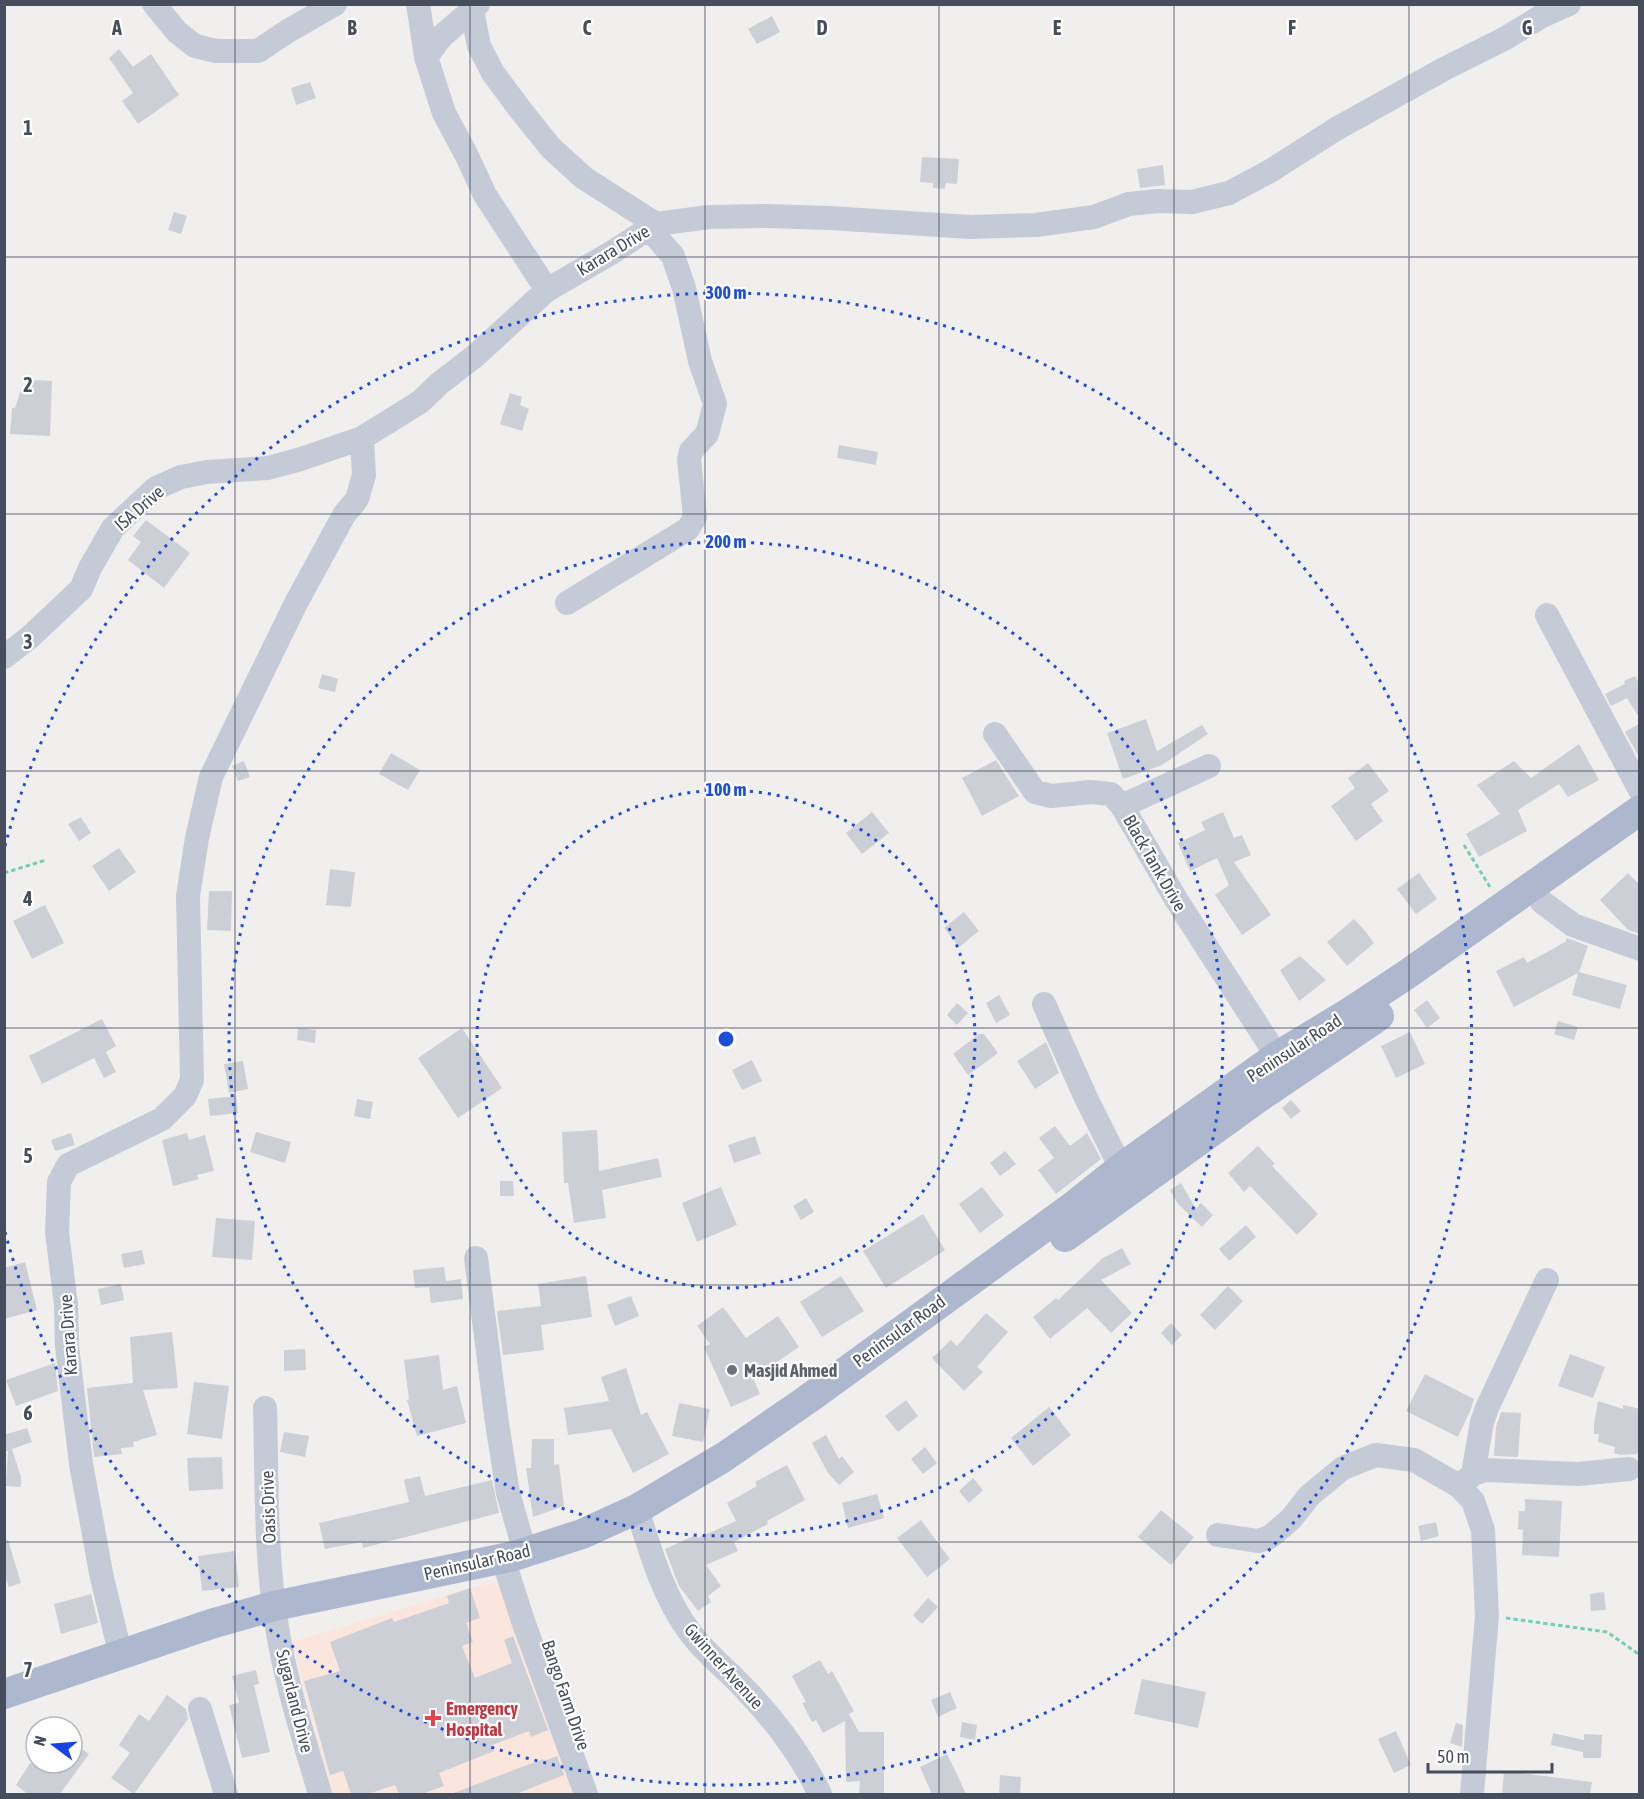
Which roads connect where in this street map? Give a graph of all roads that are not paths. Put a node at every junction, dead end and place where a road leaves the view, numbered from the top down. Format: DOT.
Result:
graph roads {
  1 [pos="154,4"];
  2 [pos="335,4"];
  3 [pos="418,4"];
  4 [pos="1569,4"];
  5 [pos="475,7"];
  6 [pos="426,57"];
  7 [pos="653,226"];
  8 [pos="547,290"];
  9 [pos="362,438"];
  10 [pos="567,603"];
  11 [pos="1547,615"];
  12 [pos="4,657"];
  13 [pos="995,734"];
  14 [pos="1209,766"];
  15 [pos="1640,790"];
  16 [pos="1122,806"];
  17 [pos="1640,810"];
  18 [pos="1640,831"];
  19 [pos="1542,902"];
  20 [pos="1640,949"];
  21 [pos="1044,1004"];
  22 [pos="1283,1067"];
  23 [pos="1121,1168"];
  24 [pos="476,1258"];
  25 [pos="1547,1280"];
  26 [pos="265,1408"];
  27 [pos="1629,1469"];
  28 [pos="1466,1480"];
  29 [pos="640,1518"];
  30 [pos="1218,1535"];
  31 [pos="512,1562"];
  32 [pos="519,1610"];
  33 [pos="275,1616"];
  34 [pos="121,1656"];
  35 [pos="4,1694"];
  36 [pos="200,1709"];
  37 [pos="4,1715"];
  38 [pos="225,1794"];
  39 [pos="320,1794"];
  40 [pos="586,1794"];
  41 [pos="602,1794"];
  42 [pos="820,1794"];
  43 [pos="1472,1794"];
  1 -- 2 [label="street"];
  3 -- 6 [label="street"];
  4 -- 7 [label="street"];
  5 -- 6 [label="street"];
  5 -- 7 [label="street, Karara Drive"];
  6 -- 8 [label="street"];
  7 -- 8 [label="street, Karara Drive"];
  7 -- 10 [label="street"];
  8 -- 9 [label="street, Karara Drive"];
  9 -- 12 [label="street, ISA Drive"];
  9 -- 34 [label="street, Karara Drive"];
  11 -- 15 [label="street"];
  13 -- 16 [label="street, Black Tank Drive"];
  14 -- 16 [label="street"];
  16 -- 22 [label="street, Black Tank Drive"];
  17 -- 22 [label="main road, Peninsular Road"];
  18 -- 19 [label="main road, Peninsular Road"];
  19 -- 20 [label="street"];
  19 -- 22 [label="main road, Peninsular Road"];
  21 -- 23 [label="street"];
  22 -- 23 [label="main road, Peninsular Road"];
  22 -- 29 [label="main road, Peninsular Road"];
  23 -- 29 [label="main road, Peninsular Road"];
  24 -- 31 [label="street"];
  25 -- 28 [label="street"];
  26 -- 33 [label="street, Oasis Drive"];
  27 -- 28 [label="street"];
  28 -- 30 [label="street"];
  28 -- 43 [label="street"];
  29 -- 31 [label="main road, Peninsular Road"];
  29 -- 42 [label="street, Gwinner Avenue"];
  31 -- 32 [label="street"];
  31 -- 33 [label="main road, Peninsular Road"];
  32 -- 40 [label="street"];
  32 -- 41 [label="street, Bango Farm Drive"];
  33 -- 34 [label="main road, Peninsular Road"];
  33 -- 37 [label="main road, Peninsular Road"];
  33 -- 39 [label="street, Sugarland Drive"];
  34 -- 35 [label="main road, Peninsular Road"];
  36 -- 38 [label="street"];
}
